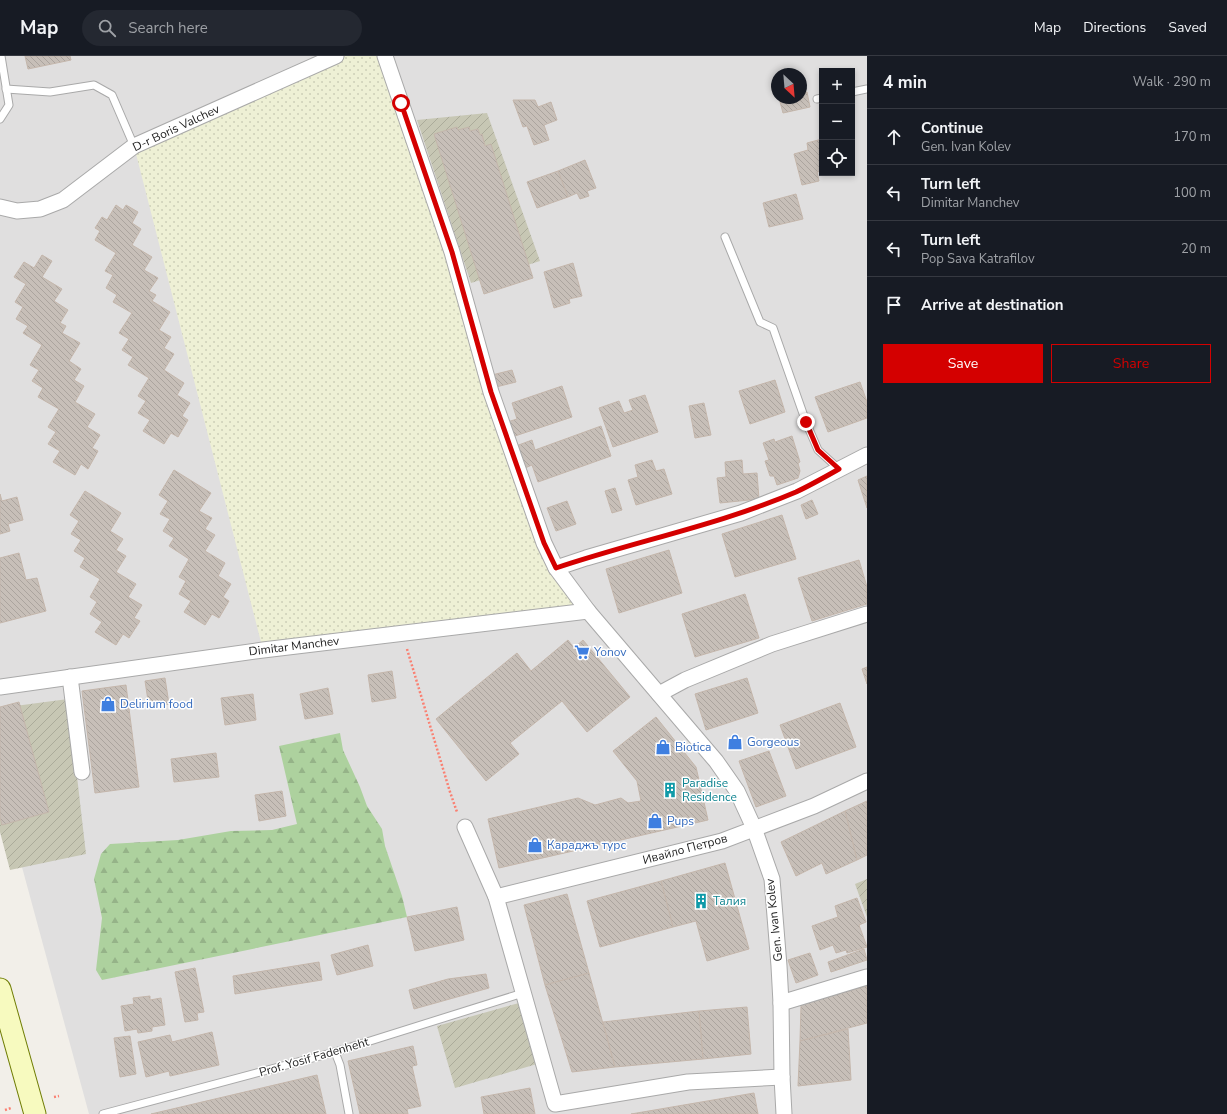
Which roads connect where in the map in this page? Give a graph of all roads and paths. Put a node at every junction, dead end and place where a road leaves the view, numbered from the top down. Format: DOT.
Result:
graph roads {
  1 [pos="1,56"];
  2 [pos="336,56"];
  3 [pos="385,56"];
  4 [pos="6,89"];
  5 [pos="867,89"];
  6 [pos="855,91"];
  7 [pos="0,119"];
  8 [pos="134,146"];
  9 [pos="0,207"];
  10 [pos="725,237"];
  11 [pos="867,455"];
  12 [pos="839,469"];
  13 [pos="556,568"];
  14 [pos="588,611"];
  15 [pos="867,614"];
  16 [pos="402,633"];
  17 [pos="70,677"];
  18 [pos="0,687"];
  19 [pos="659,694"];
  20 [pos="82,772"];
  21 [pos="867,781"];
  22 [pos="465,827"];
  23 [pos="754,828"];
  24 [pos="496,897"];
  25 [pos="867,977"];
  26 [pos="0,989"];
  27 [pos="523,993"];
  28 [pos="781,1003"];
  29 [pos="335,1052"];
  30 [pos="782,1077"];
  31 [pos="60,1096"];
  32 [pos="54,1097"];
  33 [pos="11,1108"];
  34 [pos="5,1110"];
  35 [pos="35,1114"];
  36 [pos="103,1114"];
  37 [pos="349,1114"];
  38 [pos="784,1114"];
  1 -- 4 [label="lane"];
  2 -- 8 [label="street, D-r Boris Valchev"];
  3 -- 13 [label="street, Gen. Ivan Kolev"];
  4 -- 7 [label="lane"];
  4 -- 8 [label="lane"];
  5 -- 6 [label="lane"];
  8 -- 9 [label="street, D-r Boris Valchev"];
  10 -- 12 [label="lane"];
  11 -- 12 [label="street"];
  12 -- 13 [label="street"];
  13 -- 14 [label="street, Gen. Ivan Kolev"];
  14 -- 16 [label="street, Dimitar Manchev"];
  14 -- 19 [label="street, Gen. Ivan Kolev"];
  15 -- 19 [label="street"];
  16 -- 17 [label="street, Dimitar Manchev"];
  16 -- 22 [label="path"];
  17 -- 18 [label="street, Dimitar Manchev"];
  17 -- 20 [label="street"];
  19 -- 23 [label="street, Gen. Ivan Kolev"];
  21 -- 23 [label="street, Ивайло Петров"];
  22 -- 24 [label="street"];
  23 -- 24 [label="street, Ивайло Петров"];
  23 -- 28 [label="street, Gen. Ivan Kolev"];
  24 -- 27 [label="street"];
  25 -- 28 [label="street"];
  26 -- 35 [label="main road"];
  27 -- 29 [label="lane, Prof. Yosif Fadenheht"];
  27 -- 30 [label="street"];
  28 -- 30 [label="street, Gen. Ivan Kolev"];
  29 -- 36 [label="lane, Prof. Yosif Fadenheht"];
  29 -- 37 [label="lane"];
  30 -- 38 [label="street, Gen. Ivan Kolev"];
  31 -- 32 [label="path"];
  33 -- 34 [label="path"];
}
